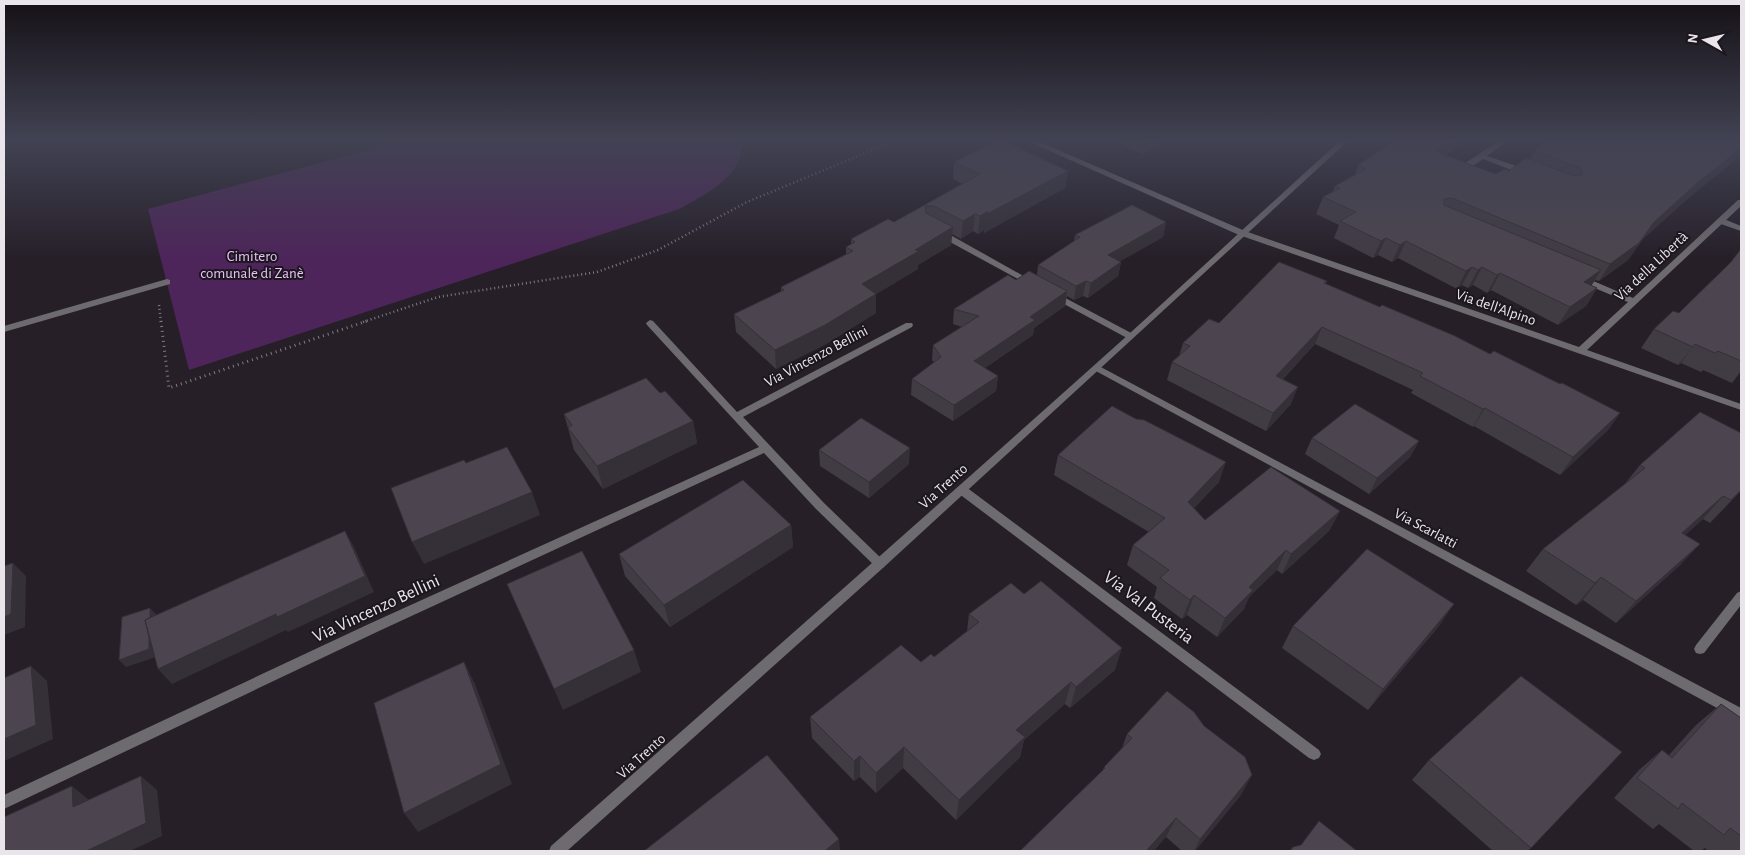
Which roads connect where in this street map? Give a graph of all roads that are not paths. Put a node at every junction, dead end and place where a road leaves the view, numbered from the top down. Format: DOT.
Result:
graph roads {
  1 [pos="1118,179"];
  2 [pos="1302,179"];
  3 [pos="1741,202"];
  4 [pos="1721,221"];
  5 [pos="1741,229"];
  6 [pos="938,232"];
  7 [pos="1242,233"];
  8 [pos="1577,277"];
  9 [pos="167,282"];
  10 [pos="1634,301"];
  11 [pos="650,323"];
  12 [pos="909,325"];
  13 [pos="4,329"];
  14 [pos="1130,336"];
  15 [pos="1580,351"];
  16 [pos="1097,368"];
  17 [pos="1741,407"];
  18 [pos="737,416"];
  19 [pos="764,448"];
  20 [pos="962,490"];
  21 [pos="880,564"];
  22 [pos="1741,596"];
  23 [pos="1700,649"];
  24 [pos="1741,715"];
  25 [pos="1314,754"];
  26 [pos="4,802"];
  27 [pos="556,851"];
  1 -- 7 [label="street, Via dell'Alpino"];
  2 -- 7 [label="street, Via Trento"];
  3 -- 4 [label="street, Via della Libertà"];
  4 -- 5 [label="street"];
  4 -- 10 [label="street, Via della Libertà"];
  6 -- 14 [label="street"];
  7 -- 14 [label="street, Via Trento"];
  7 -- 15 [label="street, Via dell'Alpino"];
  8 -- 10 [label="street"];
  9 -- 13 [label="street"];
  10 -- 15 [label="street, Via della Libertà"];
  11 -- 18 [label="street"];
  12 -- 18 [label="street, Via Vincenzo Bellini"];
  14 -- 16 [label="street, Via Trento"];
  15 -- 17 [label="street, Via dell'Alpino"];
  16 -- 20 [label="street, Via Trento"];
  16 -- 24 [label="street, Via Scarlatti"];
  18 -- 19 [label="street"];
  19 -- 21 [label="street"];
  19 -- 26 [label="street, Via Vincenzo Bellini"];
  20 -- 21 [label="street, Via Trento"];
  20 -- 25 [label="street, Via Val Pusteria"];
  21 -- 27 [label="street, Via Trento"];
  22 -- 23 [label="street"];
}
